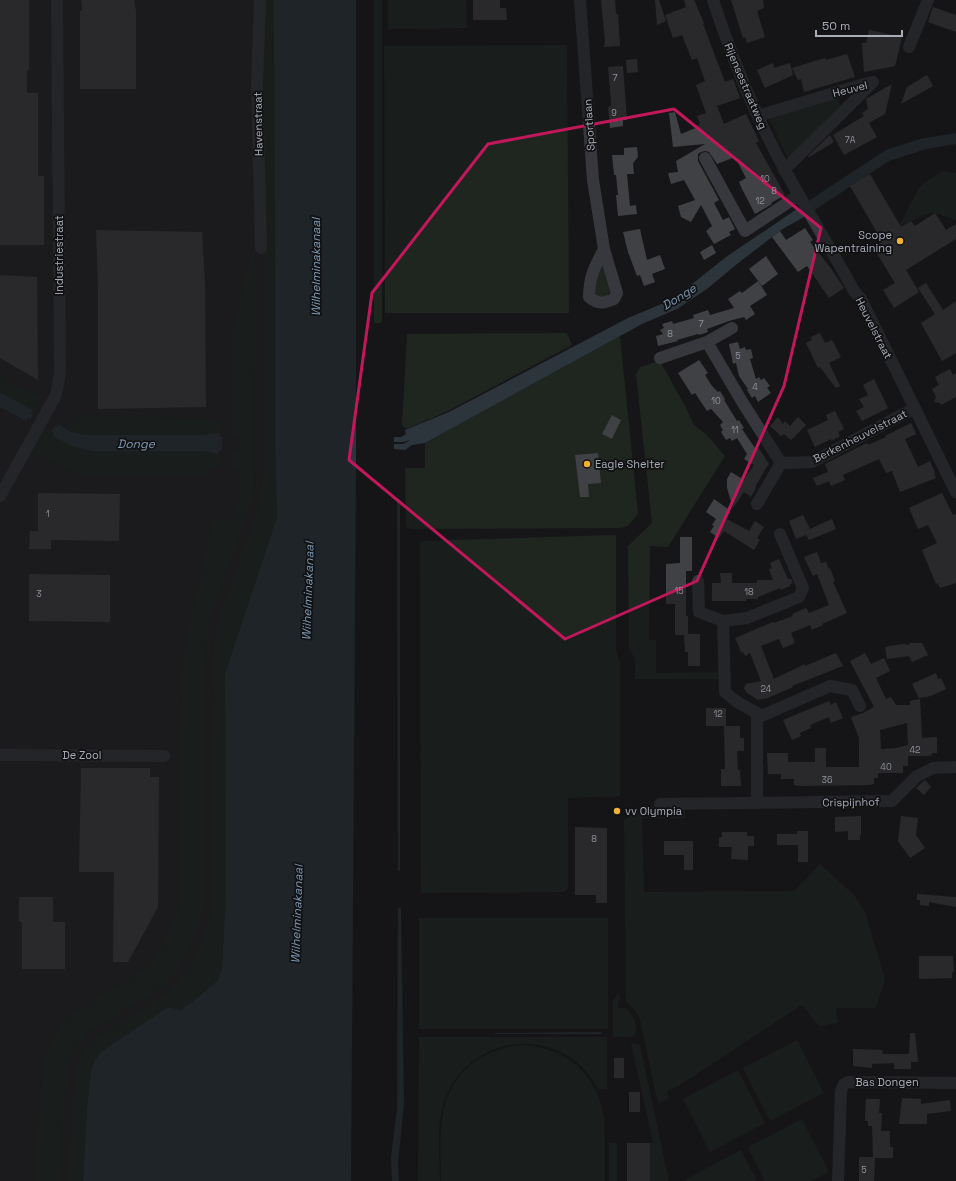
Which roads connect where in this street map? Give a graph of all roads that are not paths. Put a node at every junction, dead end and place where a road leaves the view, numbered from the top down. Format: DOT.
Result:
graph roads {
  1 [pos="57,0"];
  2 [pos="260,0"];
  3 [pos="580,0"];
  4 [pos="713,0"];
  5 [pos="928,0"];
  6 [pos="909,47"];
  7 [pos="758,116"];
  8 [pos="705,158"];
  9 [pos="784,170"];
  10 [pos="799,195"];
  11 [pos="261,248"];
  12 [pos="604,249"];
  13 [pos="732,328"];
  14 [pos="707,342"];
  15 [pos="660,358"];
  16 [pos="915,408"];
  17 [pos="781,463"];
  18 [pos="956,492"];
  19 [pos="0,496"];
  20 [pos="757,504"];
  21 [pos="780,534"];
  22 [pos="698,581"];
  23 [pos="723,621"];
  24 [pos="860,706"];
  25 [pos="757,718"];
  26 [pos="0,755"];
  27 [pos="164,756"];
  28 [pos="956,767"];
  29 [pos="757,803"];
  30 [pos="660,804"];
  31 [pos="956,1083"];
  32 [pos="838,1181"];
  1 -- 19 [label="street, Industriestraat"];
  2 -- 11 [label="street, Havenstraat"];
  3 -- 12 [label="street, Sportlaan"];
  4 -- 7 [label="street, Rijensestraatweg"];
  5 -- 6 [label="street"];
  7 -- 9 [label="street, Rijensestraatweg"];
  7 -- 9 [label="street, Heuvel"];
  8 -- 10 [label="street"];
  9 -- 10 [label="street, Heuvelstraat"];
  10 -- 16 [label="street, Heuvelstraat"];
  13 -- 14 [label="street"];
  14 -- 15 [label="street"];
  14 -- 17 [label="street"];
  16 -- 17 [label="street, Berkenheuvelstraat"];
  16 -- 18 [label="street, Heuvelstraat"];
  17 -- 20 [label="street"];
  21 -- 23 [label="street"];
  22 -- 23 [label="street"];
  23 -- 25 [label="street"];
  24 -- 25 [label="street"];
  25 -- 29 [label="street"];
  26 -- 27 [label="street, De Zool"];
  28 -- 29 [label="street, Crispijnhof"];
  29 -- 30 [label="street, Crispijnhof"];
  31 -- 32 [label="street, Bas Dongen"];
}
